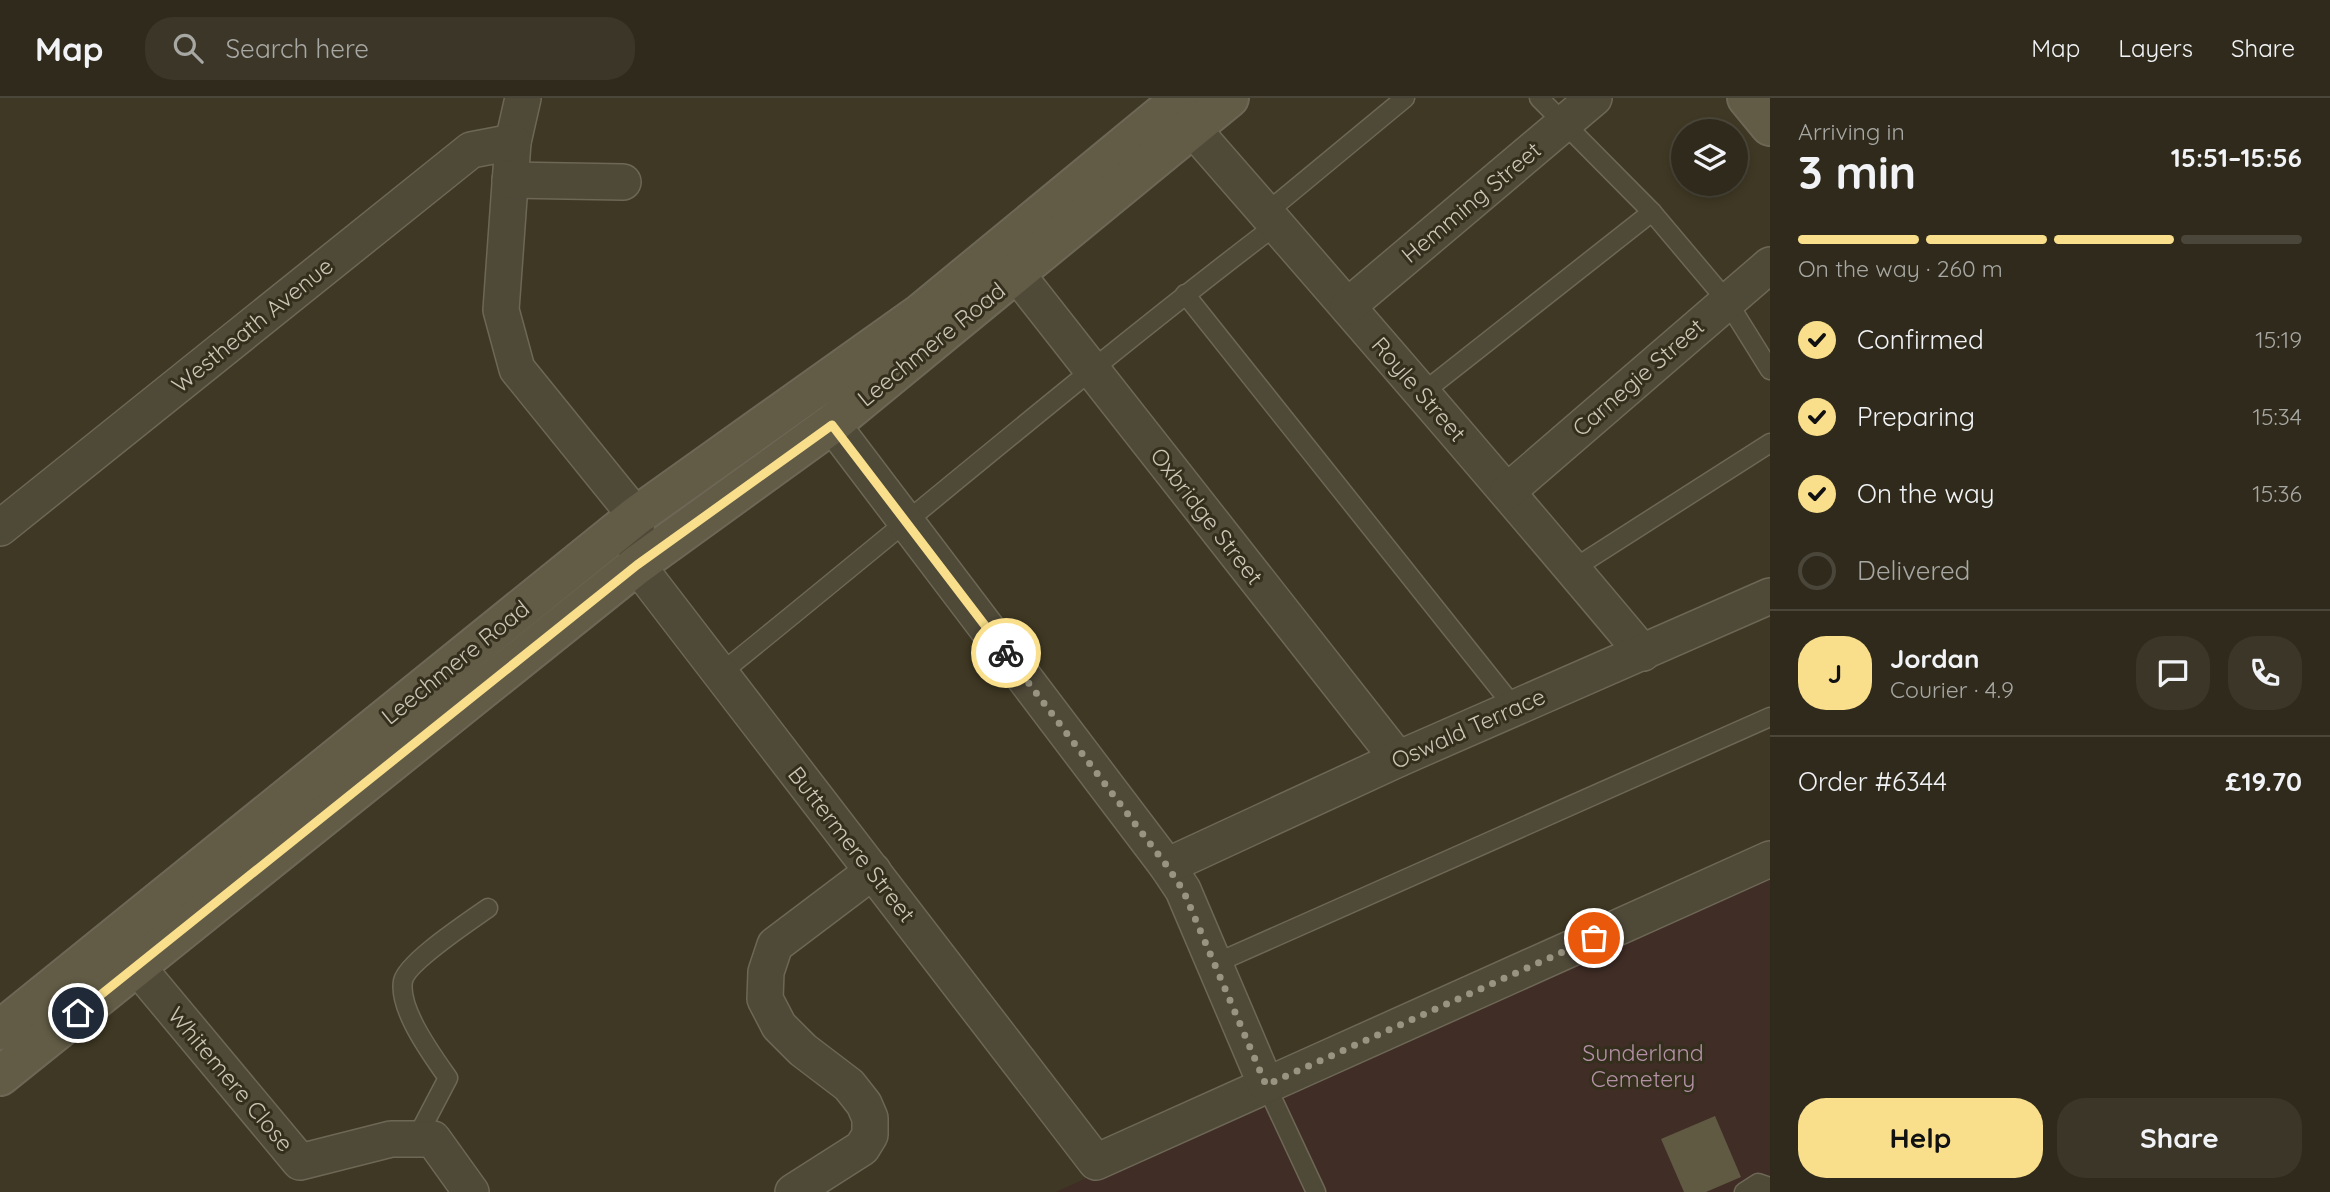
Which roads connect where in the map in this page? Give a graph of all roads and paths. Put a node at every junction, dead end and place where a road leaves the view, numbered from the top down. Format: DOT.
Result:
graph roads {
  1 [pos="523,98"];
  2 [pos="1229,98"];
  3 [pos="1405,98"];
  4 [pos="1539,98"];
  5 [pos="1594,98"];
  6 [pos="1187,113"];
  7 [pos="1565,123"];
  8 [pos="513,142"];
  9 [pos="510,180"];
  10 [pos="623,182"];
  11 [pos="1652,212"];
  12 [pos="1271,219"];
  13 [pos="1770,265"];
  14 [pos="1016,273"];
  15 [pos="1185,294"];
  16 [pos="1727,301"];
  17 [pos="1348,306"];
  18 [pos="1091,369"];
  19 [pos="1770,370"];
  20 [pos="1421,394"];
  21 [pos="832,425"];
  22 [pos="1770,443"];
  23 [pos="1508,491"];
  24 [pos="636,516"];
  25 [pos="907,523"];
  26 [pos="0,528"];
  27 [pos="637,565"];
  28 [pos="1573,569"];
  29 [pos="1770,596"];
  30 [pos="1643,653"];
  31 [pos="721,673"];
  32 [pos="1514,707"];
  33 [pos="1770,717"];
  34 [pos="1398,759"];
  35 [pos="1770,859"];
  36 [pos="1167,866"];
  37 [pos="873,870"];
  38 [pos="488,908"];
  39 [pos="125,952"];
  40 [pos="1214,964"];
  41 [pos="0,1030"];
  42 [pos="0,1076"];
  43 [pos="1266,1085"];
  44 [pos="416,1139"];
  45 [pos="1770,1186"];
  46 [pos="471,1192"];
  47 [pos="793,1192"];
  48 [pos="1316,1192"];
  49 [pos="1744,1192"];
  1 -- 8 [label="street"];
  2 -- 6 [label="street, Leechmere Road"];
  3 -- 12 [label="lane"];
  4 -- 7 [label="lane"];
  5 -- 7 [label="street, Hemming Street"];
  6 -- 12 [label="street, Royle Street"];
  6 -- 14 [label="street, Leechmere Road"];
  6 -- 24 [label="street, Leechmere Road"];
  7 -- 11 [label="lane"];
  7 -- 17 [label="street, Hemming Street"];
  8 -- 9 [label="street"];
  8 -- 26 [label="street, Westheath Avenue"];
  9 -- 10 [label="street"];
  9 -- 24 [label="street"];
  11 -- 16 [label="lane"];
  11 -- 20 [label="lane"];
  12 -- 15 [label="lane"];
  12 -- 17 [label="street, Royle Street"];
  13 -- 16 [label="street, Carnegie Street"];
  14 -- 18 [label="street, Oxbridge Street"];
  14 -- 21 [label="street, Leechmere Road"];
  15 -- 18 [label="lane"];
  15 -- 32 [label="lane"];
  16 -- 19 [label="lane"];
  16 -- 23 [label="street, Carnegie Street"];
  17 -- 20 [label="street, Royle Street"];
  18 -- 25 [label="lane"];
  18 -- 34 [label="street, Oxbridge Street"];
  20 -- 23 [label="street, Royle Street"];
  21 -- 25 [label="street"];
  21 -- 27 [label="street, Leechmere Road"];
  22 -- 28 [label="lane"];
  23 -- 28 [label="street, Royle Street"];
  24 -- 27 [label="street"];
  24 -- 39 [label="street, Leechmere Road"];
  25 -- 31 [label="lane"];
  25 -- 36 [label="street"];
  27 -- 31 [label="street, Buttermere Street"];
  27 -- 39 [label="street, Leechmere Road"];
  28 -- 30 [label="street, Royle Street"];
  29 -- 30 [label="street, Oswald Terrace"];
  30 -- 32 [label="street, Oswald Terrace"];
  31 -- 37 [label="street, Buttermere Street"];
  32 -- 34 [label="street, Oswald Terrace"];
  33 -- 40 [label="lane"];
  34 -- 36 [label="street, Oswald Terrace"];
  35 -- 43 [label="street"];
  36 -- 40 [label="street"];
  37 -- 43 [label="street, Buttermere Street"];
  37 -- 47 [label="street"];
  38 -- 44 [label="lane"];
  39 -- 41 [label="street, Leechmere Road"];
  39 -- 42 [label="street, Leechmere Road"];
  39 -- 44 [label="street, Whitemere Close"];
  40 -- 43 [label="street"];
  43 -- 48 [label="lane"];
  44 -- 46 [label="street"];
  45 -- 49 [label="lane"];
}
